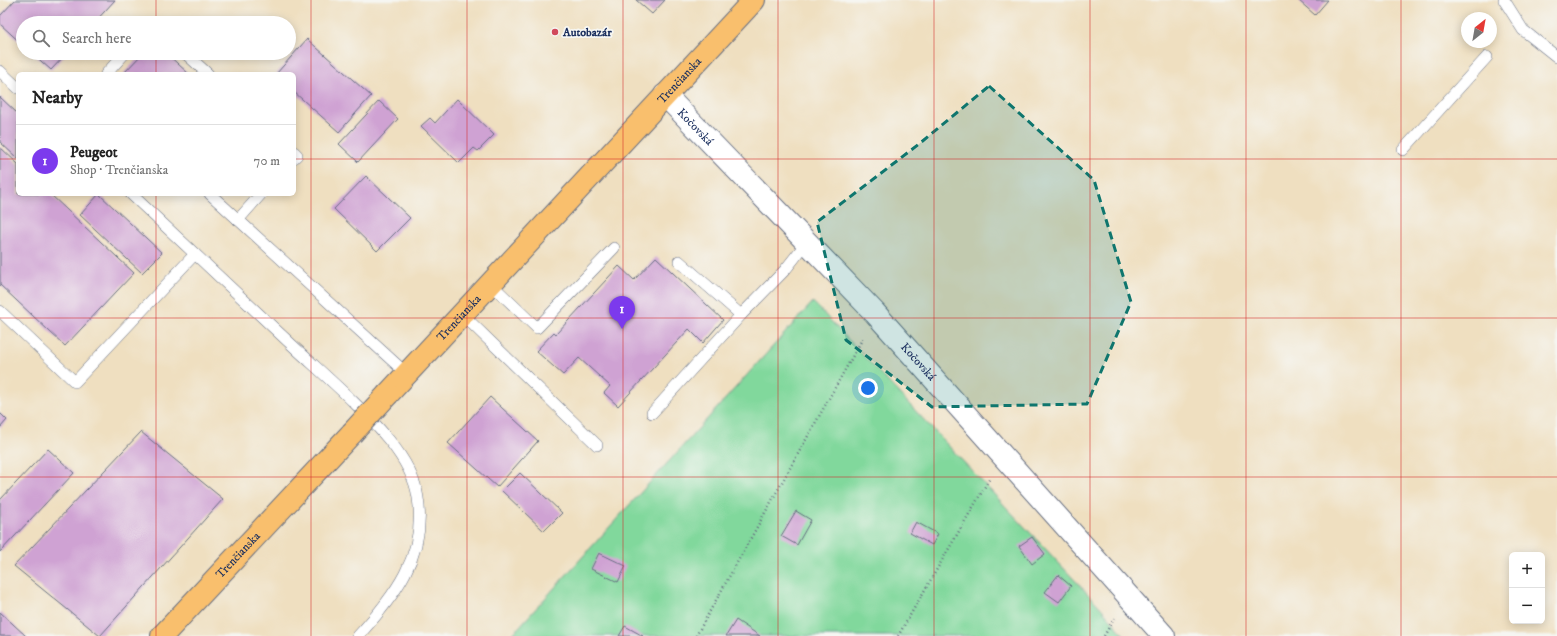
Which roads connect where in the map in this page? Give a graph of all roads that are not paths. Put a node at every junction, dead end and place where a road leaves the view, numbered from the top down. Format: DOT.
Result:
graph roads {
  1 [pos="754,0"];
  2 [pos="1504,0"];
  3 [pos="1487,57"];
  4 [pos="1557,57"];
  5 [pos="119,60"];
  6 [pos="193,60"];
  7 [pos="0,71"];
  8 [pos="108,72"];
  9 [pos="206,72"];
  10 [pos="16,86"];
  11 [pos="666,96"];
  12 [pos="1403,150"];
  13 [pos="133,196"];
  14 [pos="212,196"];
  15 [pos="259,196"];
  16 [pos="238,220"];
  17 [pos="807,242"];
  18 [pos="614,248"];
  19 [pos="195,254"];
  20 [pos="679,261"];
  21 [pos="491,284"];
  22 [pos="0,311"];
  23 [pos="741,314"];
  24 [pos="462,315"];
  25 [pos="407,374"];
  26 [pos="652,413"];
  27 [pos="597,445"];
  28 [pos="162,636"];
  29 [pos="358,636"];
  30 [pos="1164,636"];
  1 -- 11 [label="main road, Trenčianska"];
  2 -- 4 [label="lane"];
  3 -- 12 [label="lane"];
  5 -- 8 [label="lane"];
  6 -- 9 [label="lane"];
  7 -- 10 [label="lane"];
  11 -- 17 [label="street, Kočovská"];
  11 -- 21 [label="main road, Trenčianska"];
  13 -- 19 [label="lane"];
  14 -- 16 [label="lane"];
  15 -- 16 [label="lane"];
  16 -- 25 [label="lane"];
  17 -- 23 [label="lane"];
  17 -- 30 [label="street, Kočovská"];
  18 -- 21 [label="lane"];
  19 -- 22 [label="lane"];
  19 -- 29 [label="lane"];
  20 -- 23 [label="lane"];
  21 -- 24 [label="main road, Trenčianska"];
  23 -- 26 [label="lane"];
  24 -- 25 [label="main road, Trenčianska"];
  24 -- 27 [label="lane"];
  25 -- 28 [label="main road, Trenčianska, bridge"];
}
